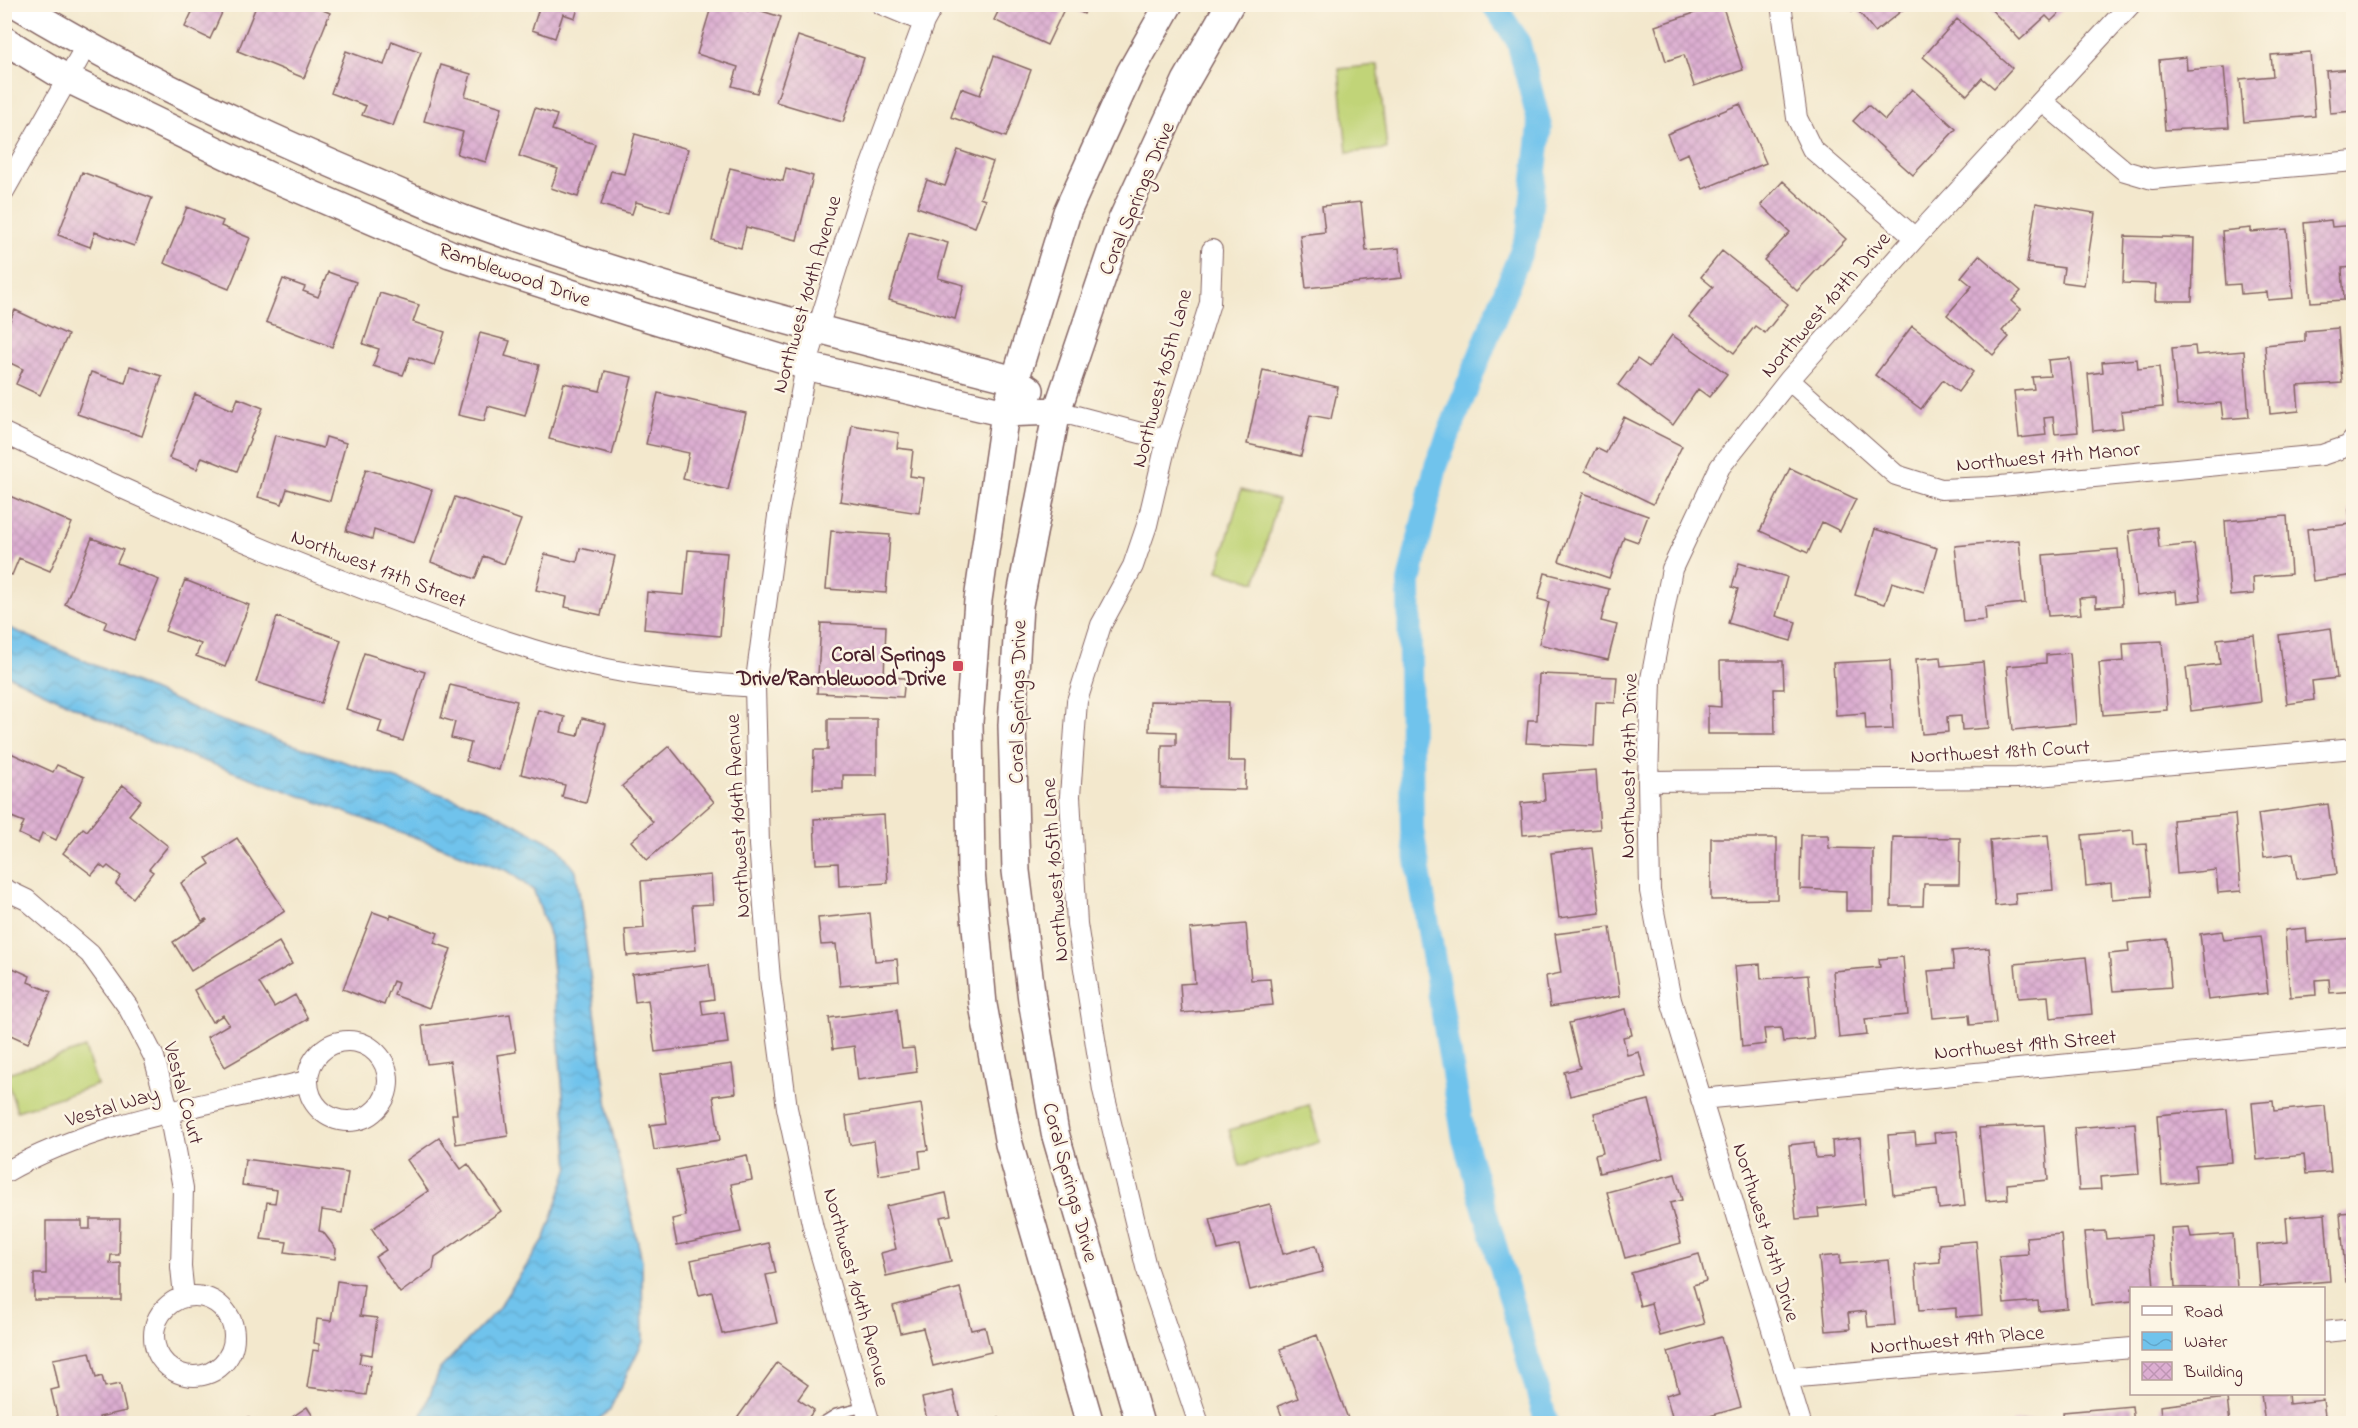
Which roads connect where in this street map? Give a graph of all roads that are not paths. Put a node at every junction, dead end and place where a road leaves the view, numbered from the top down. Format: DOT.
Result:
graph roads {
  1 [pos="16,4"];
  2 [pos="881,4"];
  3 [pos="934,4"];
  4 [pos="1169,4"];
  5 [pos="1230,4"];
  6 [pos="1781,4"];
  7 [pos="2131,4"];
  8 [pos="924,22"];
  9 [pos="4,40"];
  10 [pos="86,46"];
  11 [pos="66,78"];
  12 [pos="2043,102"];
  13 [pos="2354,161"];
  14 [pos="4,192"];
  15 [pos="1915,238"];
  16 [pos="1212,250"];
  17 [pos="818,329"];
  18 [pos="806,366"];
  19 [pos="1016,380"];
  20 [pos="1789,380"];
  21 [pos="1057,411"];
  22 [pos="1005,413"];
  23 [pos="4,433"];
  24 [pos="1167,440"];
  25 [pos="2350,443"];
  26 [pos="755,687"];
  27 [pos="2354,748"];
  28 [pos="1648,781"];
  29 [pos="4,889"];
  30 [pos="2354,1037"];
  31 [pos="307,1081"];
  32 [pos="1701,1099"];
  33 [pos="170,1113"];
  34 [pos="4,1173"];
  35 [pos="184,1296"];
  36 [pos="2354,1329"];
  37 [pos="2325,1332"];
  38 [pos="2130,1348"];
  39 [pos="1787,1378"];
  40 [pos="867,1415"];
  41 [pos="820,1424"];
  42 [pos="1090,1424"];
  43 [pos="1140,1424"];
  44 [pos="1199,1424"];
  45 [pos="1801,1424"];
  1 -- 10 [label="main road, Ramblewood Drive"];
  2 -- 8 [label="street"];
  3 -- 8 [label="street, Northwest 104th Avenue"];
  4 -- 19 [label="main road, Coral Springs Drive"];
  5 -- 21 [label="main road, Coral Springs Drive"];
  6 -- 15 [label="street"];
  7 -- 12 [label="street, Northwest 107th Drive"];
  8 -- 17 [label="street, Northwest 104th Avenue"];
  9 -- 11 [label="main road, Ramblewood Drive"];
  10 -- 11 [label="street"];
  10 -- 17 [label="main road, Ramblewood Drive"];
  11 -- 14 [label="street"];
  11 -- 18 [label="main road, Ramblewood Drive"];
  12 -- 13 [label="street"];
  12 -- 15 [label="street, Northwest 107th Drive"];
  15 -- 20 [label="street, Northwest 107th Drive"];
  16 -- 24 [label="street, Northwest 105th Lane"];
  17 -- 18 [label="street, Northwest 104th Avenue"];
  17 -- 19 [label="main road, Ramblewood Drive"];
  18 -- 22 [label="main road, Ramblewood Drive"];
  18 -- 26 [label="street, Northwest 104th Avenue"];
  19 -- 21 [label="main road, Ramblewood Drive"];
  19 -- 22 [label="main road, Coral Springs Drive"];
  20 -- 25 [label="street, Northwest 17th Manor"];
  20 -- 28 [label="street, Northwest 107th Drive"];
  21 -- 22 [label="main road, Ramblewood Drive"];
  21 -- 24 [label="street, Ramblewood Drive"];
  21 -- 43 [label="main road, Coral Springs Drive"];
  22 -- 42 [label="main road, Coral Springs Drive"];
  23 -- 26 [label="street, Northwest 17th Street"];
  24 -- 44 [label="street, Northwest 105th Lane"];
  26 -- 40 [label="street, Northwest 104th Avenue"];
  27 -- 28 [label="street, Northwest 18th Court"];
  28 -- 32 [label="street, Northwest 107th Drive"];
  29 -- 33 [label="street, Vestal Court"];
  30 -- 32 [label="street, Northwest 19th Street"];
  31 -- 31 [label="street"];
  31 -- 33 [label="street, Vestal Way"];
  32 -- 39 [label="street, Northwest 107th Drive"];
  33 -- 34 [label="street, Vestal Way"];
  33 -- 35 [label="street, Vestal Court"];
  35 -- 35 [label="street"];
  36 -- 37 [label="street"];
  38 -- 39 [label="street, Northwest 19th Place"];
  39 -- 45 [label="street, Northwest 107th Drive"];
  40 -- 41 [label="lane"];
}
